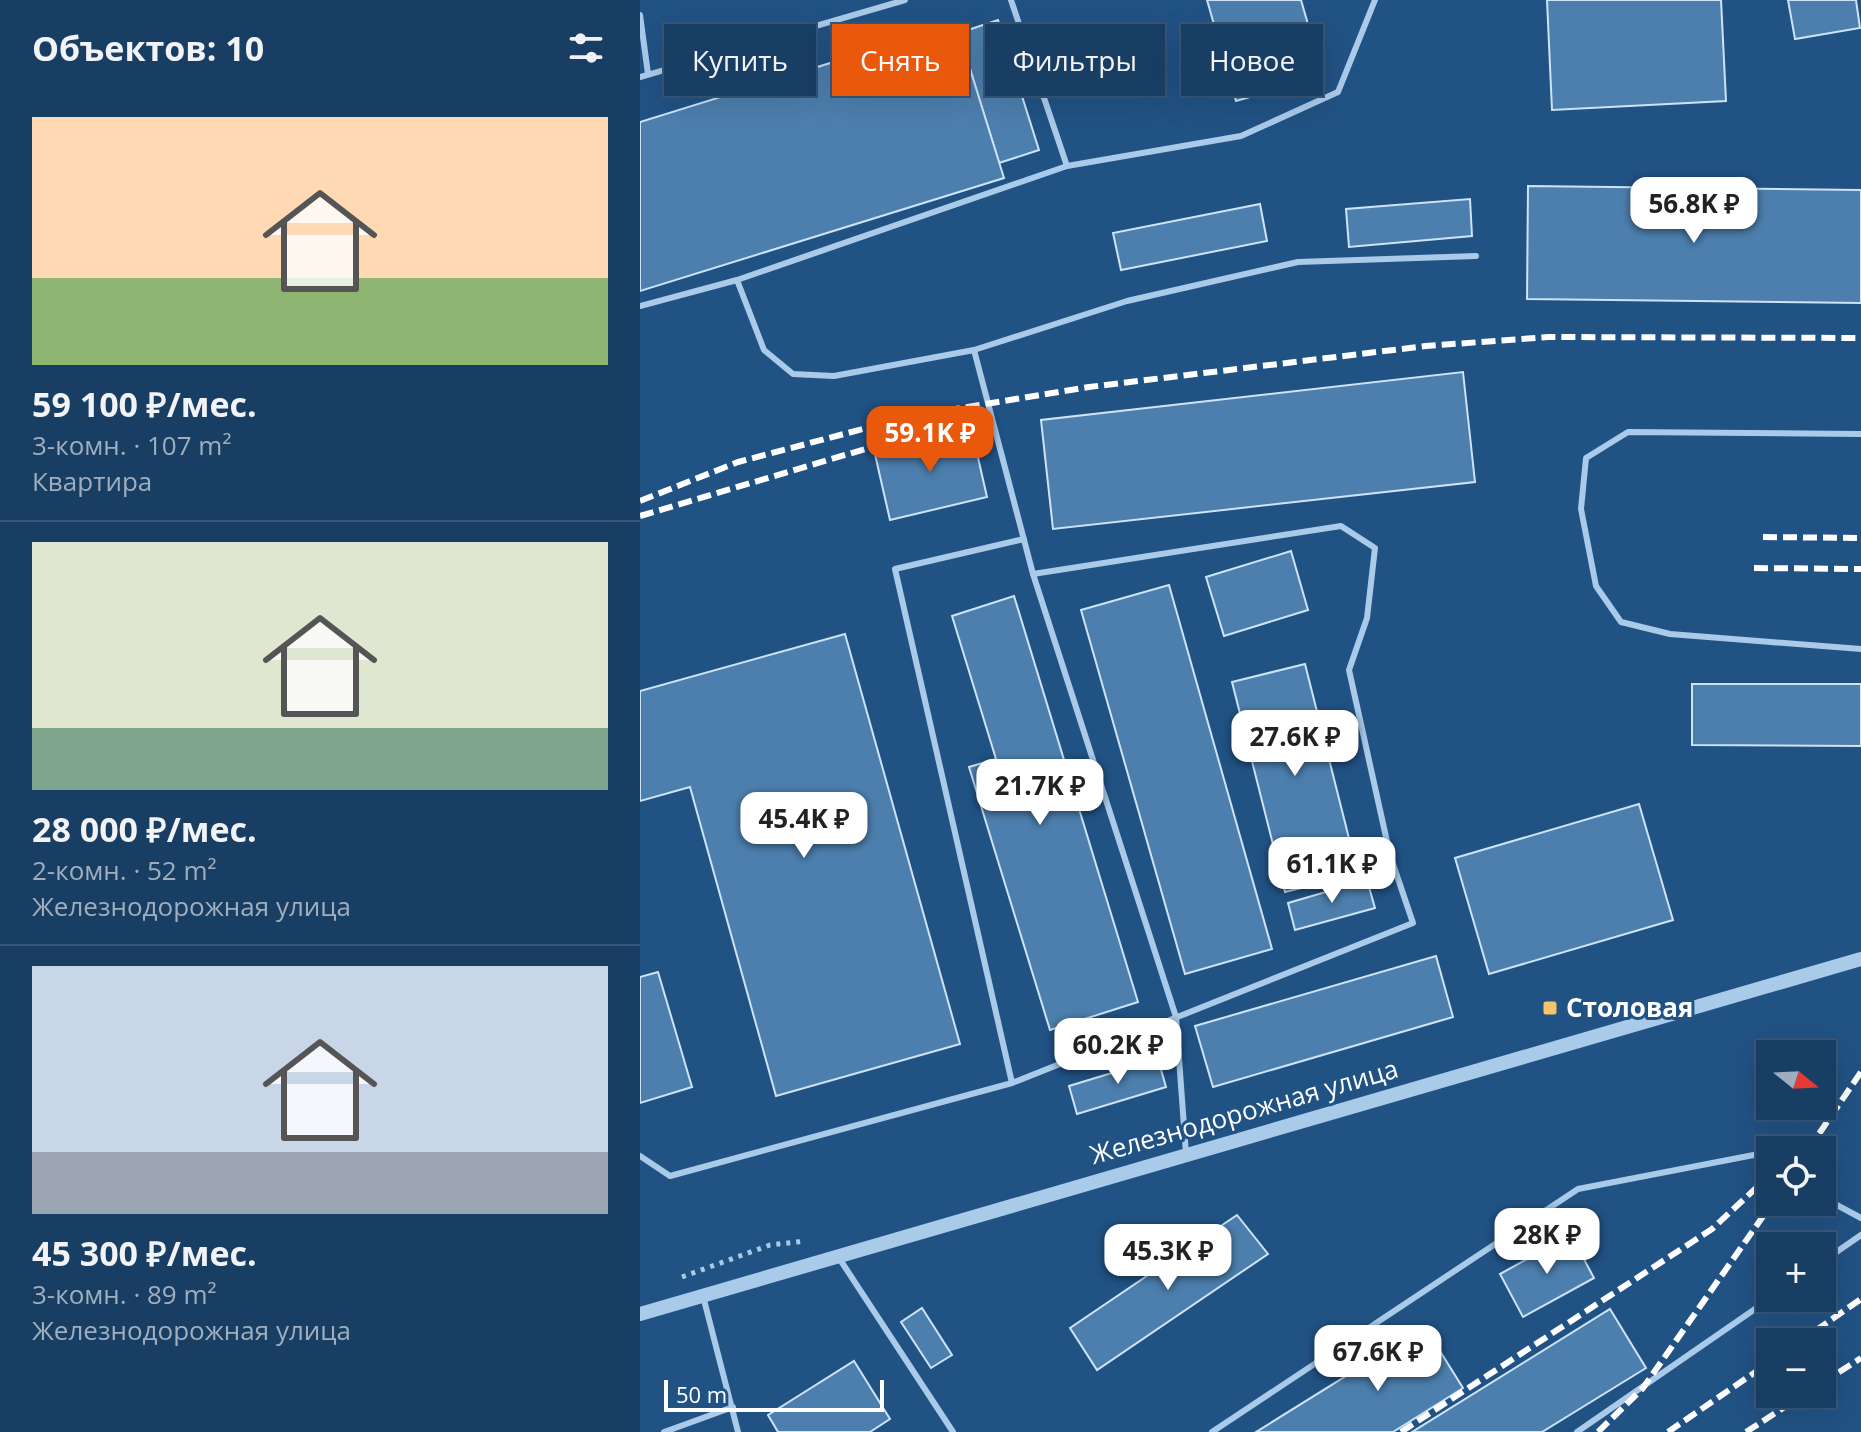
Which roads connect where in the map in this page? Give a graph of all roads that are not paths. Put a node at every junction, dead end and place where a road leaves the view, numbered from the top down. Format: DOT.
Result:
graph roads {
  1 [pos="905,0"];
  2 [pos="1011,0"];
  3 [pos="1375,0"];
  4 [pos="640,15"];
  5 [pos="648,74"];
  6 [pos="640,77"];
  7 [pos="1067,166"];
  8 [pos="1476,256"];
  9 [pos="737,280"];
  10 [pos="640,306"];
  11 [pos="974,350"];
  12 [pos="1861,434"];
  13 [pos="1024,539"];
  14 [pos="1033,574"];
  15 [pos="1861,649"];
  16 [pos="1861,959"];
  17 [pos="1176,1017"];
  18 [pos="1012,1083"];
  19 [pos="1186,1154"];
  20 [pos="1756,1155"];
  21 [pos="640,1156"];
  22 [pos="1836,1205"];
  23 [pos="1861,1218"];
  24 [pos="1861,1235"];
  25 [pos="1836,1252"];
  26 [pos="837,1255"];
  27 [pos="703,1295"];
  28 [pos="1756,1308"];
  29 [pos="640,1314"];
  30 [pos="733,1407"];
  31 [pos="664,1432"];
  32 [pos="738,1432"];
  33 [pos="953,1432"];
  34 [pos="1212,1432"];
  35 [pos="1577,1432"];
  1 -- 5 [label="lane"];
  2 -- 7 [label="lane"];
  3 -- 7 [label="lane"];
  4 -- 5 [label="lane"];
  5 -- 6 [label="lane"];
  7 -- 9 [label="lane"];
  8 -- 11 [label="lane"];
  9 -- 10 [label="lane"];
  9 -- 11 [label="lane"];
  11 -- 13 [label="lane"];
  12 -- 15 [label="lane"];
  13 -- 14 [label="lane"];
  13 -- 18 [label="lane"];
  14 -- 17 [label="lane"];
  14 -- 17 [label="lane"];
  16 -- 19 [label="street, Железнодорожная улица"];
  17 -- 18 [label="lane"];
  17 -- 19 [label="lane"];
  18 -- 21 [label="lane"];
  19 -- 26 [label="street, Железнодорожная улица"];
  20 -- 34 [label="lane"];
  22 -- 23 [label="lane"];
  24 -- 25 [label="lane"];
  26 -- 27 [label="street, Железнодорожная улица"];
  26 -- 33 [label="lane"];
  27 -- 29 [label="street, Железнодорожная улица"];
  27 -- 30 [label="lane"];
  28 -- 35 [label="lane"];
  30 -- 31 [label="lane"];
  30 -- 32 [label="lane"];
}
